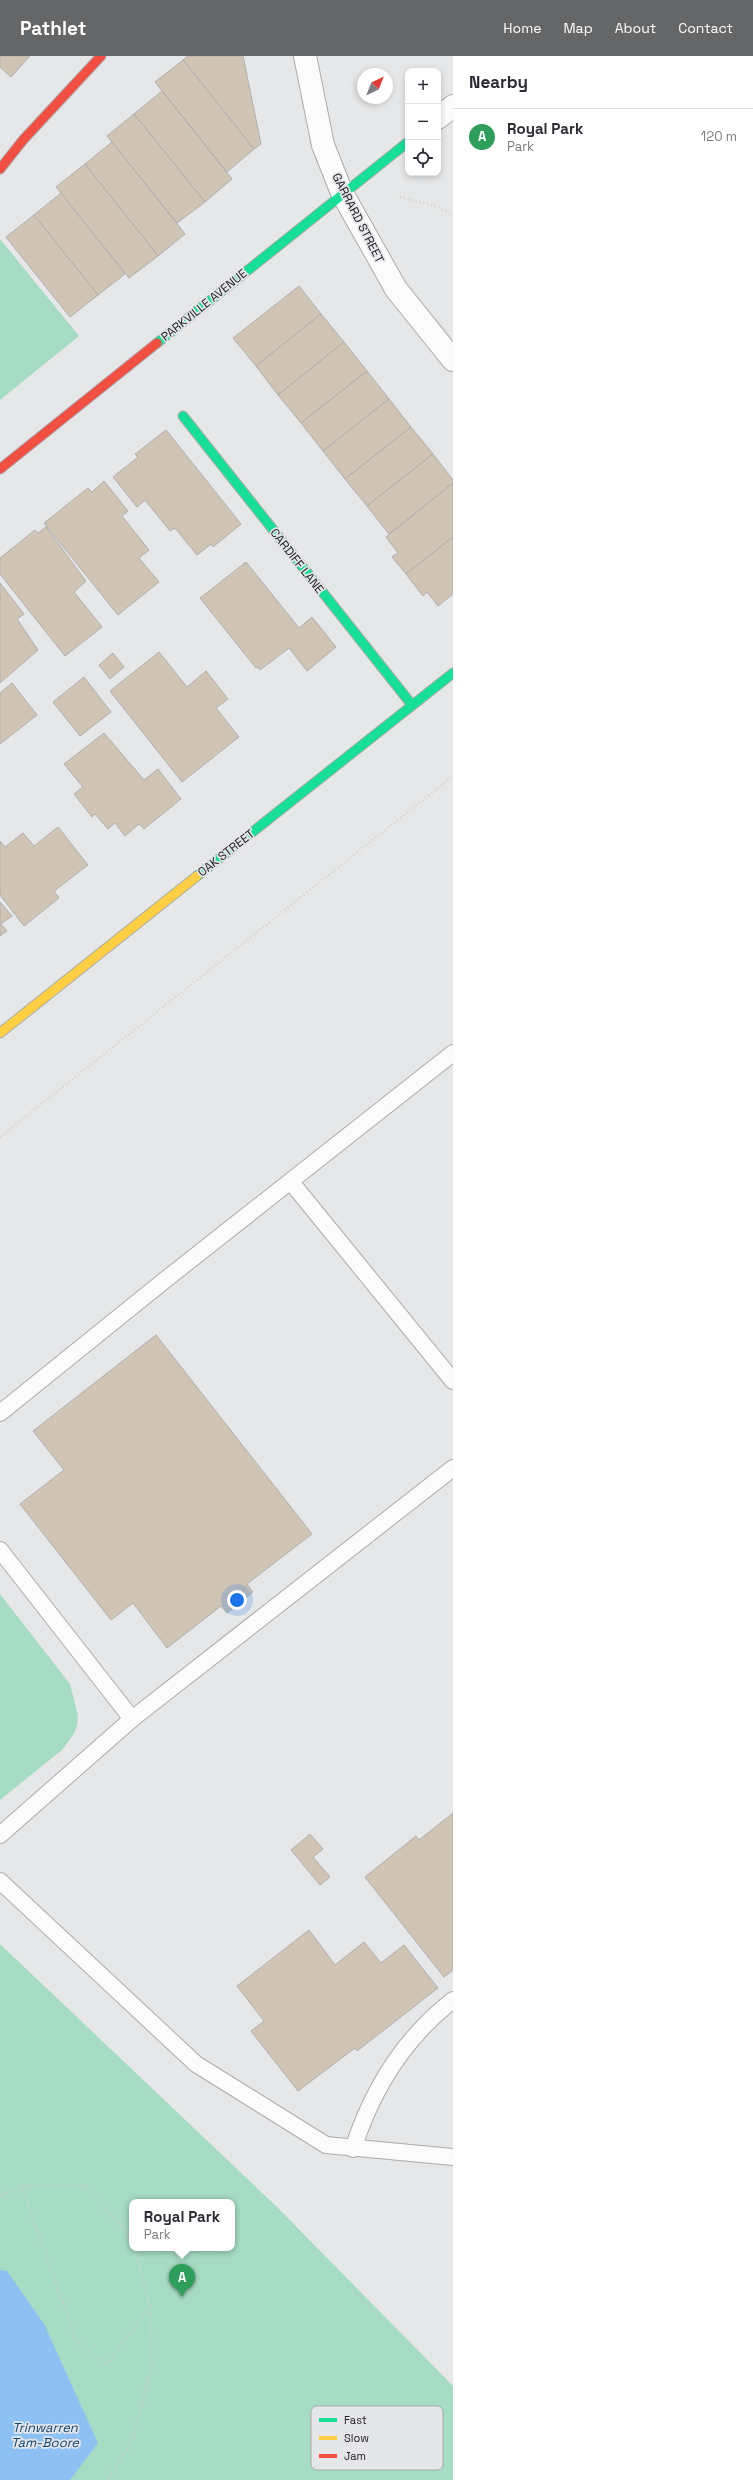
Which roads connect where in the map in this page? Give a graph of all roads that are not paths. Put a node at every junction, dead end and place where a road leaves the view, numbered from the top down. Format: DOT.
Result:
graph roads {
  1 [pos="101,56"];
  2 [pos="305,56"];
  3 [pos="453,106"];
  4 [pos="441,116"];
  5 [pos="405,144"];
  6 [pos="0,169"];
  7 [pos="342,193"];
  8 [pos="453,360"];
  9 [pos="182,416"];
  10 [pos="0,469"];
  11 [pos="453,673"];
  12 [pos="412,705"];
  13 [pos="0,1033"];
  14 [pos="453,1053"];
  15 [pos="291,1182"];
  16 [pos="453,1381"];
  17 [pos="0,1413"];
  18 [pos="453,1468"];
  19 [pos="0,1550"];
  20 [pos="132,1719"];
  21 [pos="0,1835"];
  22 [pos="0,1881"];
  23 [pos="453,2000"];
  24 [pos="353,2149"];
  25 [pos="453,2158"];
  1 -- 6 [label="street"];
  2 -- 7 [label="street, GARRARD STREET"];
  3 -- 4 [label="street"];
  5 -- 7 [label="street, PARKVILLE AVENUE"];
  7 -- 8 [label="street, GARRARD STREET"];
  7 -- 10 [label="street, PARKVILLE AVENUE"];
  9 -- 12 [label="street, CARDIFF LANE"];
  11 -- 12 [label="street, OAK STREET"];
  12 -- 13 [label="street, OAK STREET"];
  14 -- 15 [label="lane"];
  15 -- 16 [label="lane"];
  15 -- 17 [label="lane"];
  18 -- 20 [label="lane"];
  19 -- 20 [label="lane"];
  20 -- 21 [label="lane"];
  22 -- 24 [label="lane"];
  23 -- 24 [label="lane"];
  24 -- 25 [label="lane"];
}
